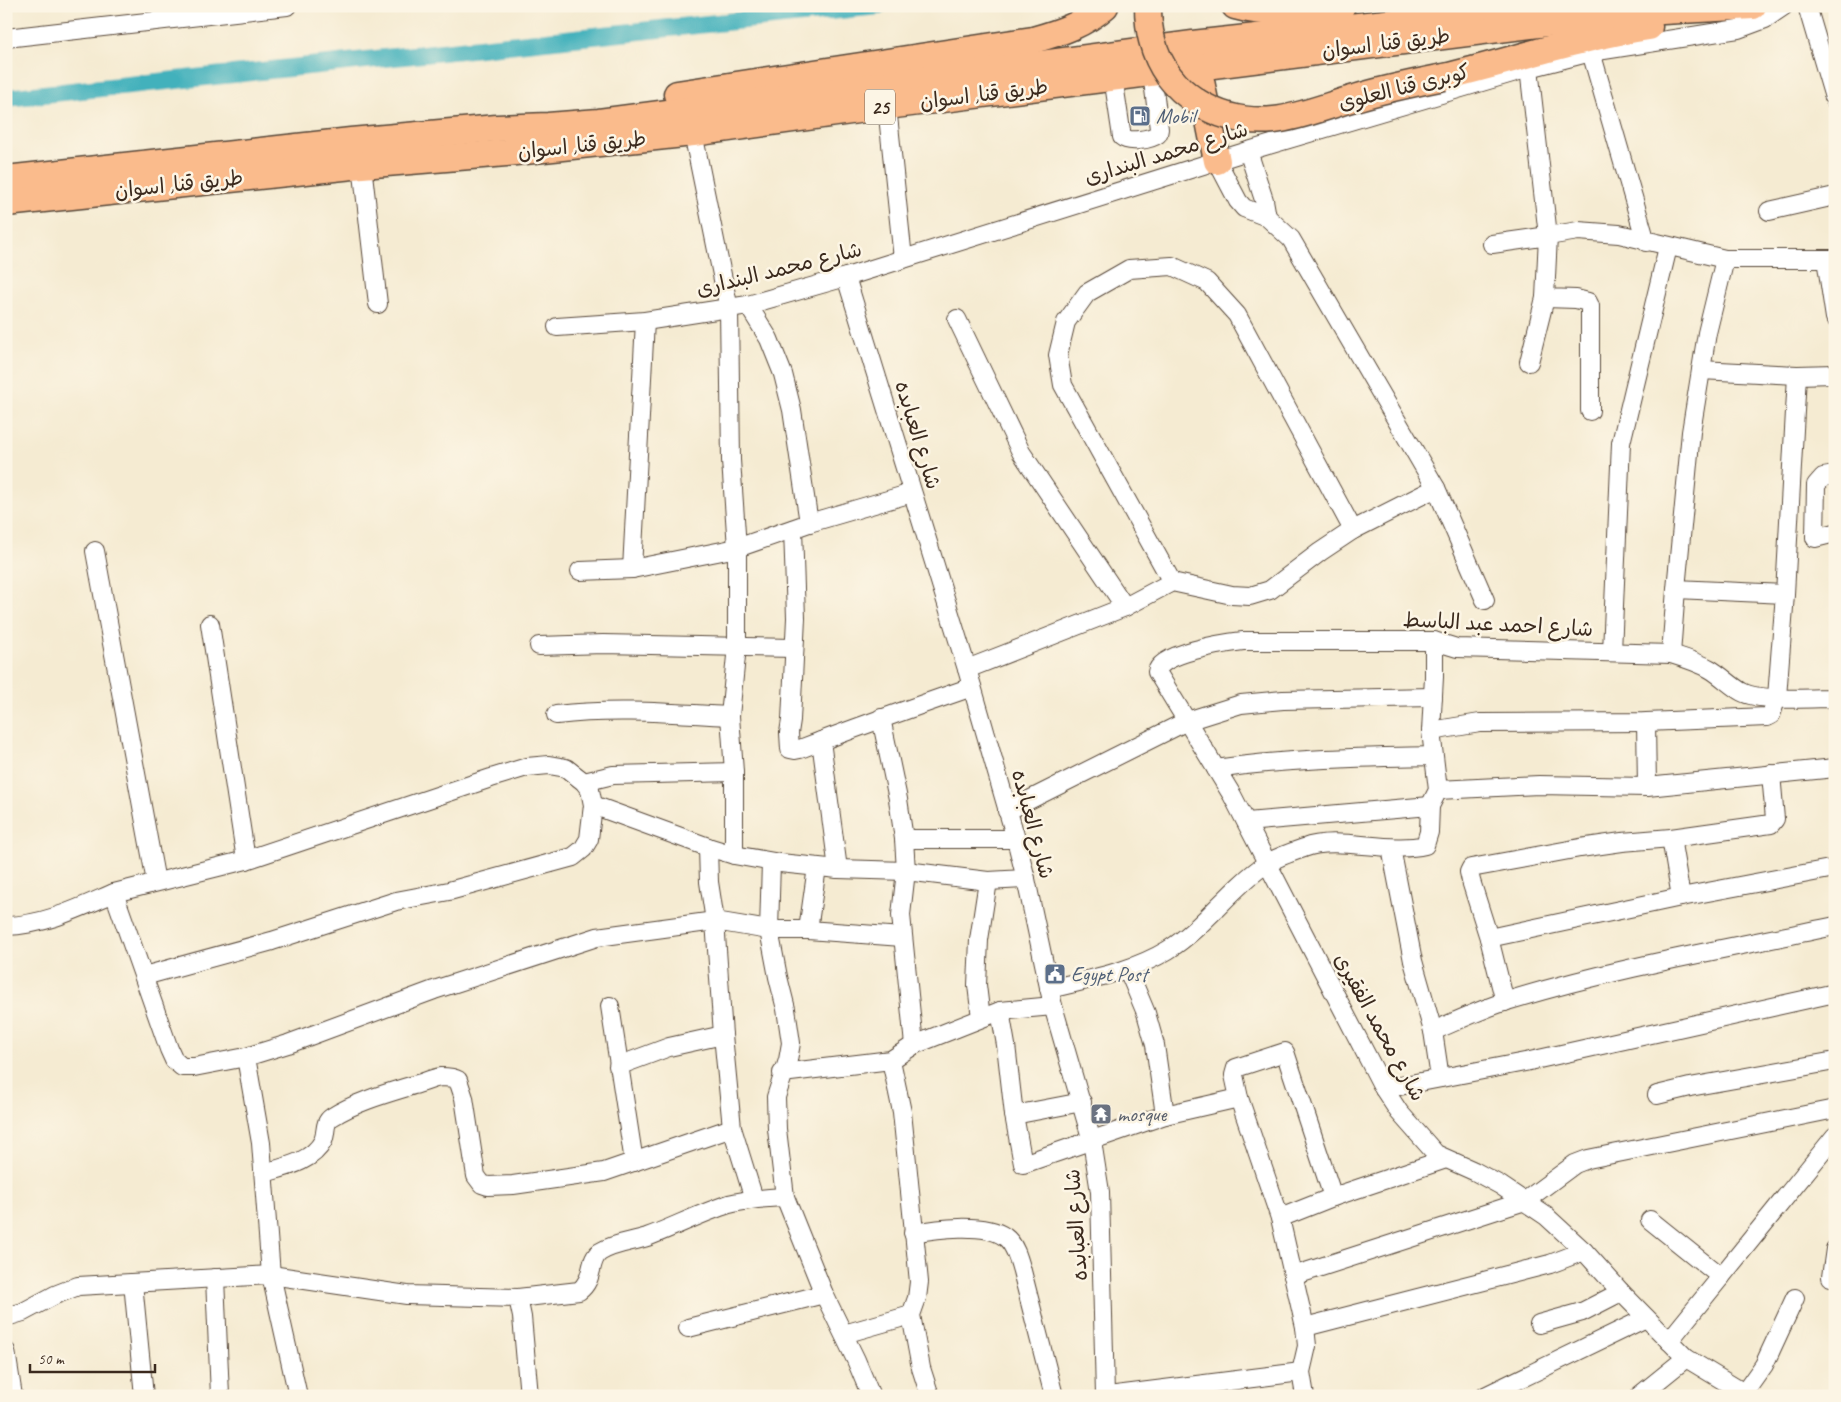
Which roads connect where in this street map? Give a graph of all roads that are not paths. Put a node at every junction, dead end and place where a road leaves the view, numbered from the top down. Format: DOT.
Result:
graph roads {
  1 [pos="288,6"];
  2 [pos="1105,6"];
  3 [pos="1148,6"];
  4 [pos="1221,6"];
  5 [pos="1235,6"];
  6 [pos="1342,6"];
  7 [pos="1539,6"];
  8 [pos="1753,6"];
  9 [pos="1784,6"];
  10 [pos="1807,6"];
  11 [pos="1722,9"];
  12 [pos="6,38"];
  13 [pos="1221,41"];
  14 [pos="1591,52"];
  15 [pos="1196,55"];
  16 [pos="1150,61"];
  17 [pos="1111,66"];
  18 [pos="1530,68"];
  19 [pos="1835,101"];
  20 [pos="887,106"];
  21 [pos="497,128"];
  22 [pos="693,133"];
  23 [pos="1248,151"];
  24 [pos="1217,161"];
  25 [pos="362,165"];
  26 [pos="6,179"];
  27 [pos="1835,196"];
  28 [pos="6,203"];
  29 [pos="1769,211"];
  30 [pos="1266,217"];
  31 [pos="1548,236"];
  32 [pos="1646,242"];
  33 [pos="1492,244"];
  34 [pos="1668,247"];
  35 [pos="903,259"];
  36 [pos="1725,259"];
  37 [pos="1830,259"];
  38 [pos="846,277"];
  39 [pos="1545,298"];
  40 [pos="378,304"];
  41 [pos="748,304"];
  42 [pos="729,309"];
  43 [pos="1835,318"];
  44 [pos="957,319"];
  45 [pos="645,321"];
  46 [pos="557,327"];
  47 [pos="1529,362"];
  48 [pos="1701,370"];
  49 [pos="1835,374"];
  50 [pos="1797,375"];
  51 [pos="1590,411"];
  52 [pos="1835,474"];
  53 [pos="1436,488"];
  54 [pos="912,493"];
  55 [pos="801,526"];
  56 [pos="1353,530"];
  57 [pos="1835,533"];
  58 [pos="737,548"];
  59 [pos="95,552"];
  60 [pos="632,569"];
  61 [pos="580,571"];
  62 [pos="1172,582"];
  63 [pos="1676,589"];
  64 [pos="1785,594"];
  65 [pos="1485,600"];
  66 [pos="1125,607"];
  67 [pos="210,624"];
  68 [pos="1434,641"];
  69 [pos="539,646"];
  70 [pos="737,646"];
  71 [pos="794,648"];
  72 [pos="1612,652"];
  73 [pos="1670,654"];
  74 [pos="967,669"];
  75 [pos="1157,672"];
  76 [pos="972,687"];
  77 [pos="1433,697"];
  78 [pos="1777,697"];
  79 [pos="1835,698"];
  80 [pos="556,715"];
  81 [pos="730,716"];
  82 [pos="881,718"];
  83 [pos="1187,721"];
  84 [pos="1646,722"];
  85 [pos="1431,731"];
  86 [pos="820,741"];
  87 [pos="1433,756"];
  88 [pos="1835,768"];
  89 [pos="1216,769"];
  90 [pos="734,772"];
  91 [pos="1771,774"];
  92 [pos="584,782"];
  93 [pos="1647,787"];
  94 [pos="1434,798"];
  95 [pos="593,806"];
  96 [pos="1007,811"];
  97 [pos="1247,822"];
  98 [pos="1671,838"];
  99 [pos="904,839"];
  100 [pos="1016,839"];
  101 [pos="708,848"];
  102 [pos="1391,848"];
  103 [pos="734,855"];
  104 [pos="246,860"];
  105 [pos="770,862"];
  106 [pos="1267,864"];
  107 [pos="817,867"];
  108 [pos="1835,868"];
  109 [pos="838,869"];
  110 [pos="906,871"];
  111 [pos="1026,880"];
  112 [pos="988,881"];
  113 [pos="156,882"];
  114 [pos="114,893"];
  115 [pos="1681,897"];
  116 [pos="714,921"];
  117 [pos="6,926"];
  118 [pos="1835,926"];
  119 [pos="769,930"];
  120 [pos="808,930"];
  121 [pos="902,937"];
  122 [pos="1489,938"];
  123 [pos="1128,970"];
  124 [pos="144,976"];
  125 [pos="1050,989"];
  126 [pos="1835,993"];
  127 [pos="1505,1002"];
  128 [pos="610,1006"];
  129 [pos="1053,1006"];
  130 [pos="1000,1011"];
  131 [pos="981,1018"];
  132 [pos="1433,1031"];
  133 [pos="723,1035"];
  134 [pos="914,1045"];
  135 [pos="246,1056"];
  136 [pos="891,1060"];
  137 [pos="1835,1061"];
  138 [pos="618,1066"];
  139 [pos="782,1073"];
  140 [pos="1440,1078"];
  141 [pos="1384,1089"];
  142 [pos="1657,1095"];
  143 [pos="1239,1098"];
  144 [pos="1082,1102"];
  145 [pos="1835,1109"];
  146 [pos="1014,1115"];
  147 [pos="1165,1115"];
  148 [pos="732,1128"];
  149 [pos="1835,1136"];
  150 [pos="1092,1141"];
  151 [pos="1446,1159"];
  152 [pos="634,1162"];
  153 [pos="264,1173"];
  154 [pos="785,1197"];
  155 [pos="1333,1197"];
  156 [pos="754,1199"];
  157 [pos="1525,1201"];
  158 [pos="1280,1218"];
  159 [pos="1650,1220"];
  160 [pos="913,1233"];
  161 [pos="1835,1249"];
  162 [pos="1584,1251"];
  163 [pos="271,1275"];
  164 [pos="1293,1276"];
  165 [pos="1721,1277"];
  166 [pos="1831,1277"];
  167 [pos="214,1278"];
  168 [pos="133,1283"];
  169 [pos="1621,1292"];
  170 [pos="824,1294"];
  171 [pos="518,1298"];
  172 [pos="1795,1298"];
  173 [pos="911,1315"];
  174 [pos="6,1317"];
  175 [pos="1646,1318"];
  176 [pos="1539,1324"];
  177 [pos="1305,1327"];
  178 [pos="688,1328"];
  179 [pos="844,1334"];
  180 [pos="1669,1341"];
  181 [pos="6,1351"];
  182 [pos="1686,1358"];
  183 [pos="1301,1372"];
  184 [pos="1745,1395"];
  185 [pos="14,1396"];
  186 [pos="144,1396"];
  187 [pos="220,1396"];
  188 [pos="298,1396"];
  189 [pos="529,1396"];
  190 [pos="871,1396"];
  191 [pos="930,1396"];
  192 [pos="1054,1396"];
  193 [pos="1106,1396"];
  194 [pos="1305,1396"];
  195 [pos="1485,1396"];
  196 [pos="1639,1396"];
  1 -- 12 [label="street"];
  2 -- 21 [label="highway"];
  3 -- 11 [label="highway, كوبرى قنا العلوى, bridge"];
  4 -- 13 [label="highway"];
  5 -- 6 [label="highway"];
  7 -- 13 [label="highway, طريق قنا, اسوان / 25"];
  8 -- 11 [label="highway, طريق قنا, اسوان / 25"];
  9 -- 14 [label="street, شارع محمد البندارى"];
  10 -- 19 [label="street"];
  11 -- 15 [label="highway, طريق قنا, اسوان / 25"];
  13 -- 15 [label="highway, طريق قنا, اسوان / 25"];
  14 -- 18 [label="street, شارع محمد البندارى"];
  14 -- 32 [label="street"];
  15 -- 16 [label="highway, طريق قنا, اسوان / 25"];
  15 -- 24 [label="highway"];
  16 -- 17 [label="highway, طريق قنا, اسوان / 25"];
  16 -- 17 [label="street"];
  17 -- 20 [label="highway, طريق قنا, اسوان / 25"];
  17 -- 21 [label="highway, طريق قنا, اسوان / 25"];
  18 -- 23 [label="street, شارع محمد البندارى"];
  18 -- 31 [label="street"];
  20 -- 22 [label="highway, طريق قنا, اسوان / 25"];
  20 -- 35 [label="street"];
  21 -- 26 [label="highway, طريق قنا, اسوان / 25"];
  22 -- 25 [label="highway, طريق قنا, اسوان / 25"];
  22 -- 42 [label="street"];
  23 -- 24 [label="street, شارع محمد البندارى"];
  23 -- 30 [label="street"];
  24 -- 30 [label="street"];
  24 -- 35 [label="street, شارع محمد البندارى"];
  25 -- 28 [label="highway, طريق قنا, اسوان / 25"];
  25 -- 40 [label="street"];
  27 -- 29 [label="street"];
  30 -- 53 [label="street"];
  31 -- 32 [label="street"];
  31 -- 33 [label="street"];
  31 -- 39 [label="street"];
  32 -- 34 [label="street"];
  34 -- 36 [label="street"];
  34 -- 72 [label="street"];
  35 -- 38 [label="street, شارع محمد البندارى"];
  36 -- 37 [label="street"];
  36 -- 48 [label="street"];
  37 -- 43 [label="street"];
  38 -- 41 [label="street, شارع محمد البندارى"];
  38 -- 54 [label="street, شارع العبابده"];
  39 -- 47 [label="street"];
  39 -- 51 [label="street"];
  41 -- 42 [label="street, شارع محمد البندارى"];
  41 -- 55 [label="street"];
  42 -- 45 [label="street, شارع محمد البندارى"];
  42 -- 58 [label="street"];
  44 -- 66 [label="street"];
  45 -- 46 [label="street, شارع محمد البندارى"];
  45 -- 60 [label="street"];
  48 -- 50 [label="street"];
  48 -- 63 [label="street"];
  49 -- 50 [label="street"];
  50 -- 64 [label="street"];
  52 -- 57 [label="street"];
  53 -- 56 [label="street"];
  53 -- 65 [label="street"];
  54 -- 55 [label="street"];
  54 -- 74 [label="street, شارع العبابده"];
  55 -- 58 [label="street"];
  55 -- 71 [label="street"];
  56 -- 62 [label="street"];
  56 -- 62 [label="street"];
  58 -- 60 [label="street"];
  58 -- 70 [label="street"];
  59 -- 113 [label="street"];
  60 -- 61 [label="street"];
  62 -- 66 [label="street"];
  63 -- 64 [label="street"];
  63 -- 73 [label="street"];
  64 -- 78 [label="street"];
  66 -- 74 [label="street"];
  67 -- 104 [label="street"];
  68 -- 72 [label="street, شارع احمد عبد الباسط"];
  68 -- 75 [label="street, شارع احمد عبد الباسط"];
  68 -- 77 [label="street"];
  69 -- 70 [label="street"];
  70 -- 71 [label="street"];
  70 -- 81 [label="street"];
  71 -- 86 [label="street"];
  72 -- 73 [label="street, شارع احمد عبد الباسط"];
  73 -- 78 [label="street, شارع احمد عبد الباسط"];
  74 -- 76 [label="street, شارع العبابده"];
  75 -- 83 [label="street, شارع محمد الفقيرى"];
  76 -- 82 [label="street"];
  76 -- 96 [label="street, شارع العبابده"];
  77 -- 83 [label="street"];
  77 -- 85 [label="street"];
  78 -- 79 [label="street, شارع احمد عبد الباسط"];
  78 -- 84 [label="street"];
  80 -- 81 [label="street"];
  81 -- 90 [label="street"];
  82 -- 86 [label="street"];
  82 -- 99 [label="street"];
  83 -- 89 [label="street, شارع محمد الفقيرى"];
  83 -- 96 [label="street"];
  84 -- 85 [label="street"];
  84 -- 93 [label="street"];
  85 -- 87 [label="street"];
  86 -- 109 [label="street"];
  87 -- 89 [label="street"];
  87 -- 94 [label="street"];
  88 -- 91 [label="street"];
  89 -- 97 [label="street, شارع محمد الفقيرى"];
  90 -- 92 [label="street"];
  90 -- 103 [label="street"];
  91 -- 93 [label="street"];
  91 -- 98 [label="street"];
  92 -- 95 [label="street"];
  92 -- 104 [label="street"];
  93 -- 94 [label="street"];
  94 -- 97 [label="street"];
  94 -- 102 [label="street"];
  95 -- 101 [label="street"];
  95 -- 124 [label="street"];
  96 -- 100 [label="street, شارع العبابده"];
  97 -- 106 [label="street, شارع محمد الفقيرى"];
  98 -- 115 [label="street"];
  98 -- 122 [label="street"];
  99 -- 100 [label="street"];
  99 -- 110 [label="street"];
  100 -- 111 [label="street, شارع العبابده"];
  101 -- 103 [label="street"];
  101 -- 116 [label="street"];
  102 -- 106 [label="street"];
  102 -- 132 [label="street"];
  103 -- 105 [label="street"];
  104 -- 113 [label="street"];
  105 -- 107 [label="street"];
  105 -- 119 [label="street"];
  106 -- 123 [label="street"];
  106 -- 141 [label="street, شارع محمد الفقيرى"];
  107 -- 109 [label="street"];
  107 -- 120 [label="street"];
  108 -- 115 [label="street"];
  109 -- 110 [label="street"];
  110 -- 112 [label="street"];
  110 -- 121 [label="street"];
  111 -- 112 [label="street"];
  111 -- 125 [label="street, شارع العبابده"];
  112 -- 131 [label="street"];
  113 -- 114 [label="street"];
  114 -- 117 [label="street"];
  114 -- 124 [label="street"];
  115 -- 122 [label="street"];
  116 -- 119 [label="street"];
  116 -- 133 [label="street"];
  116 -- 135 [label="street"];
  118 -- 127 [label="street"];
  119 -- 120 [label="street"];
  119 -- 139 [label="street"];
  120 -- 121 [label="street"];
  121 -- 134 [label="street"];
  122 -- 127 [label="street"];
  123 -- 125 [label="street"];
  123 -- 147 [label="street"];
  124 -- 135 [label="street"];
  125 -- 129 [label="street, شارع العبابده"];
  126 -- 140 [label="street"];
  127 -- 132 [label="street"];
  128 -- 138 [label="street"];
  129 -- 130 [label="street"];
  129 -- 144 [label="street, شارع العبابده"];
  130 -- 131 [label="street"];
  130 -- 146 [label="street"];
  131 -- 134 [label="street"];
  132 -- 140 [label="street"];
  133 -- 138 [label="street"];
  133 -- 148 [label="street"];
  134 -- 136 [label="street"];
  135 -- 153 [label="street"];
  136 -- 139 [label="street"];
  136 -- 160 [label="street"];
  137 -- 142 [label="street"];
  138 -- 152 [label="street"];
  139 -- 154 [label="street"];
  140 -- 141 [label="street"];
  141 -- 151 [label="street, شارع محمد الفقيرى"];
  143 -- 147 [label="street"];
  143 -- 155 [label="street"];
  143 -- 158 [label="street"];
  144 -- 146 [label="street"];
  144 -- 150 [label="street, شارع العبابده"];
  145 -- 157 [label="street"];
  146 -- 150 [label="street"];
  147 -- 150 [label="street"];
  148 -- 152 [label="street"];
  148 -- 156 [label="street"];
  149 -- 165 [label="street"];
  150 -- 193 [label="street, شارع العبابده"];
  151 -- 155 [label="street"];
  151 -- 157 [label="street, شارع محمد الفقيرى"];
  152 -- 153 [label="street"];
  153 -- 163 [label="street"];
  154 -- 156 [label="street"];
  154 -- 170 [label="street"];
  155 -- 158 [label="street"];
  156 -- 171 [label="street"];
  157 -- 162 [label="street, شارع محمد الفقيرى"];
  157 -- 164 [label="street"];
  158 -- 164 [label="street"];
  159 -- 165 [label="street"];
  160 -- 173 [label="street"];
  160 -- 192 [label="street"];
  161 -- 166 [label="street"];
  162 -- 169 [label="street, شارع محمد الفقيرى"];
  162 -- 177 [label="street"];
  163 -- 167 [label="street"];
  163 -- 171 [label="street"];
  163 -- 188 [label="street"];
  164 -- 177 [label="street"];
  165 -- 180 [label="street"];
  167 -- 168 [label="street"];
  167 -- 187 [label="street"];
  168 -- 174 [label="street"];
  168 -- 186 [label="street"];
  169 -- 175 [label="street, شارع محمد الفقيرى"];
  169 -- 176 [label="street"];
  170 -- 178 [label="street"];
  170 -- 179 [label="street"];
  171 -- 189 [label="street"];
  172 -- 184 [label="street"];
  173 -- 179 [label="street"];
  173 -- 191 [label="street"];
  175 -- 180 [label="street, شارع محمد الفقيرى"];
  175 -- 195 [label="street"];
  177 -- 183 [label="street"];
  179 -- 190 [label="street"];
  180 -- 182 [label="street, شارع محمد الفقيرى"];
  181 -- 185 [label="street"];
  182 -- 184 [label="street, شارع محمد الفقيرى"];
  182 -- 196 [label="street"];
  183 -- 193 [label="street"];
  183 -- 194 [label="street"];
}
